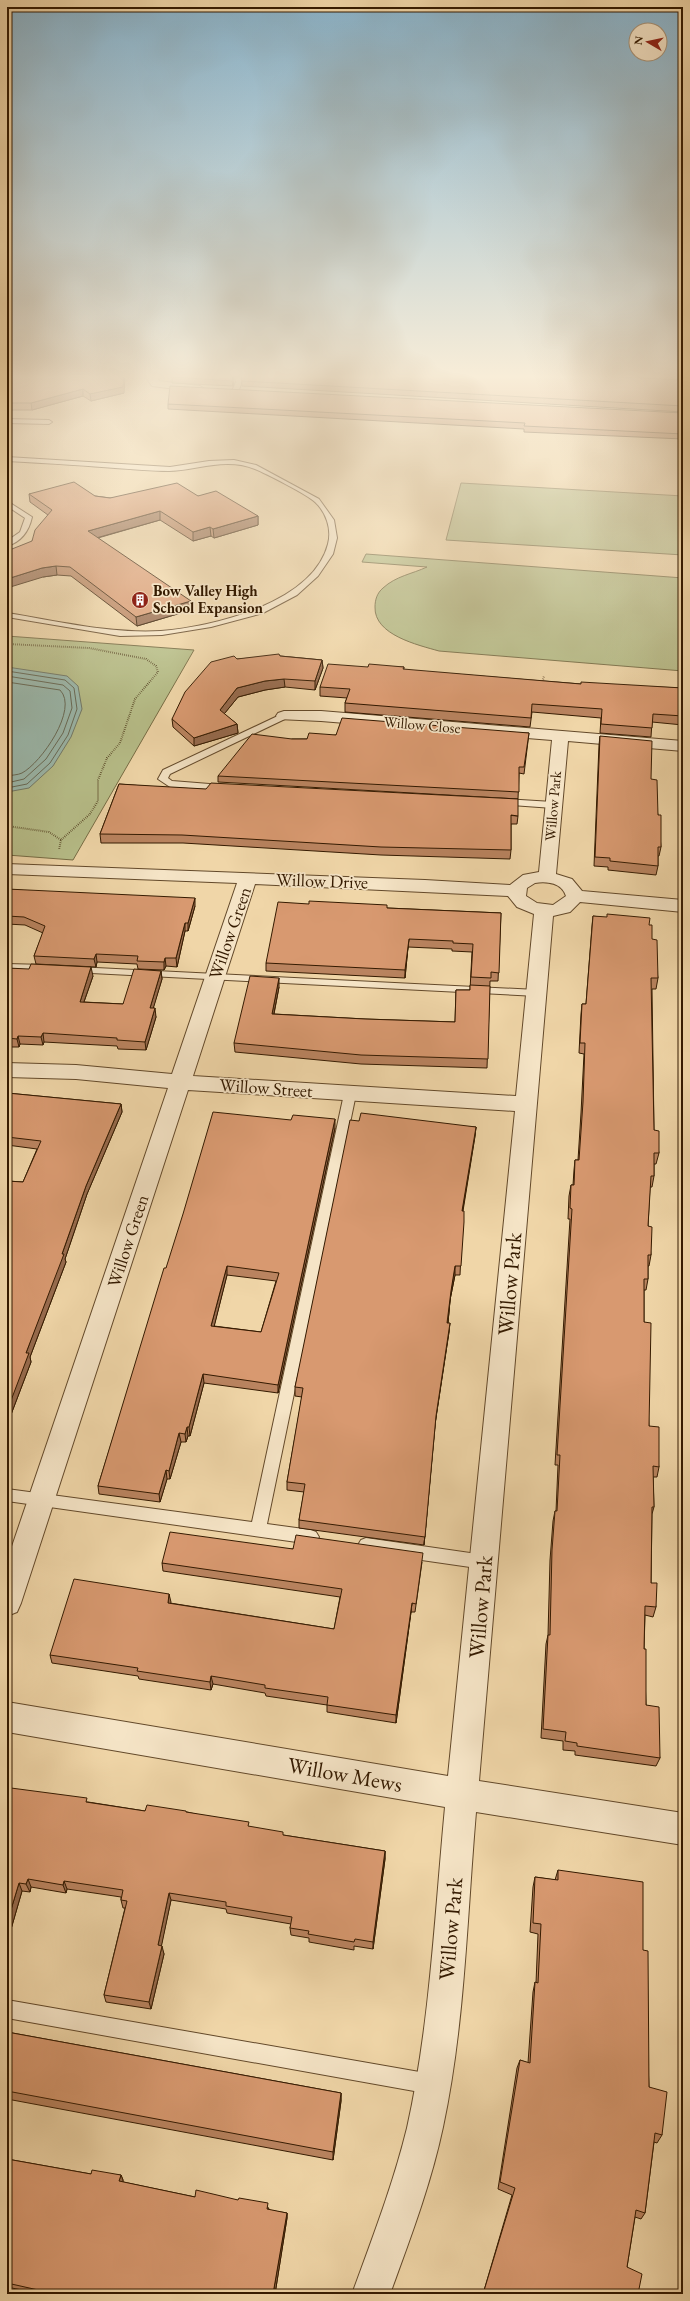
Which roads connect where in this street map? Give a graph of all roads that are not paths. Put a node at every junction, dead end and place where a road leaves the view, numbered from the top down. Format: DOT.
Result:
graph roads {
  1 [pos="284,482"];
  2 [pos="7,503"];
  3 [pos="7,544"];
  4 [pos="7,615"];
  5 [pos="284,716"];
  6 [pos="560,736"];
  7 [pos="683,746"];
  8 [pos="234,788"];
  9 [pos="489,802"];
  10 [pos="553,805"];
  11 [pos="7,869"];
  12 [pos="547,877"];
  13 [pos="248,878"];
  14 [pos="516,891"];
  15 [pos="575,896"];
  16 [pos="683,906"];
  17 [pos="544,911"];
  18 [pos="7,966"];
  19 [pos="215,977"];
  20 [pos="537,993"];
  21 [pos="7,1070"];
  22 [pos="180,1082"];
  23 [pos="350,1094"];
  24 [pos="526,1104"];
  25 [pos="7,1495"];
  26 [pos="42,1500"];
  27 [pos="258,1530"];
  28 [pos="327,1540"];
  29 [pos="350,1543"];
  30 [pos="484,1562"];
  31 [pos="7,1603"];
  32 [pos="7,1717"];
  33 [pos="463,1794"];
  34 [pos="683,1829"];
  35 [pos="7,2009"];
  36 [pos="433,2084"];
  37 [pos="371,2294"];
  1 -- 4 [label="lane"];
  2 -- 3 [label="lane"];
  5 -- 6 [label="street, Willow Close"];
  5 -- 8 [label="lane"];
  6 -- 7 [label="street, Willow Close"];
  6 -- 10 [label="street, Willow Park"];
  9 -- 10 [label="lane"];
  10 -- 12 [label="street, Willow Park"];
  11 -- 13 [label="street, Willow Drive"];
  12 -- 14 [label="street"];
  12 -- 15 [label="street"];
  13 -- 14 [label="street, Willow Drive"];
  13 -- 19 [label="street, Willow Green"];
  14 -- 17 [label="street"];
  15 -- 16 [label="street"];
  15 -- 17 [label="street"];
  17 -- 20 [label="street, Willow Park"];
  18 -- 19 [label="lane"];
  19 -- 20 [label="lane"];
  19 -- 22 [label="street, Willow Green"];
  20 -- 24 [label="street, Willow Park"];
  21 -- 22 [label="street, Willow Street"];
  22 -- 23 [label="street, Willow Street"];
  22 -- 26 [label="street, Willow Green"];
  23 -- 24 [label="street, Willow Street"];
  23 -- 27 [label="lane"];
  24 -- 30 [label="street, Willow Park"];
  25 -- 26 [label="lane"];
  26 -- 27 [label="lane"];
  26 -- 31 [label="street, Willow Green"];
  27 -- 28 [label="lane"];
  29 -- 30 [label="lane"];
  30 -- 33 [label="street, Willow Park"];
  32 -- 33 [label="street, Willow Mews"];
  33 -- 34 [label="street, Willow Mews"];
  33 -- 36 [label="street, Willow Park"];
  35 -- 36 [label="lane"];
  36 -- 37 [label="street, Willow Park"];
}
